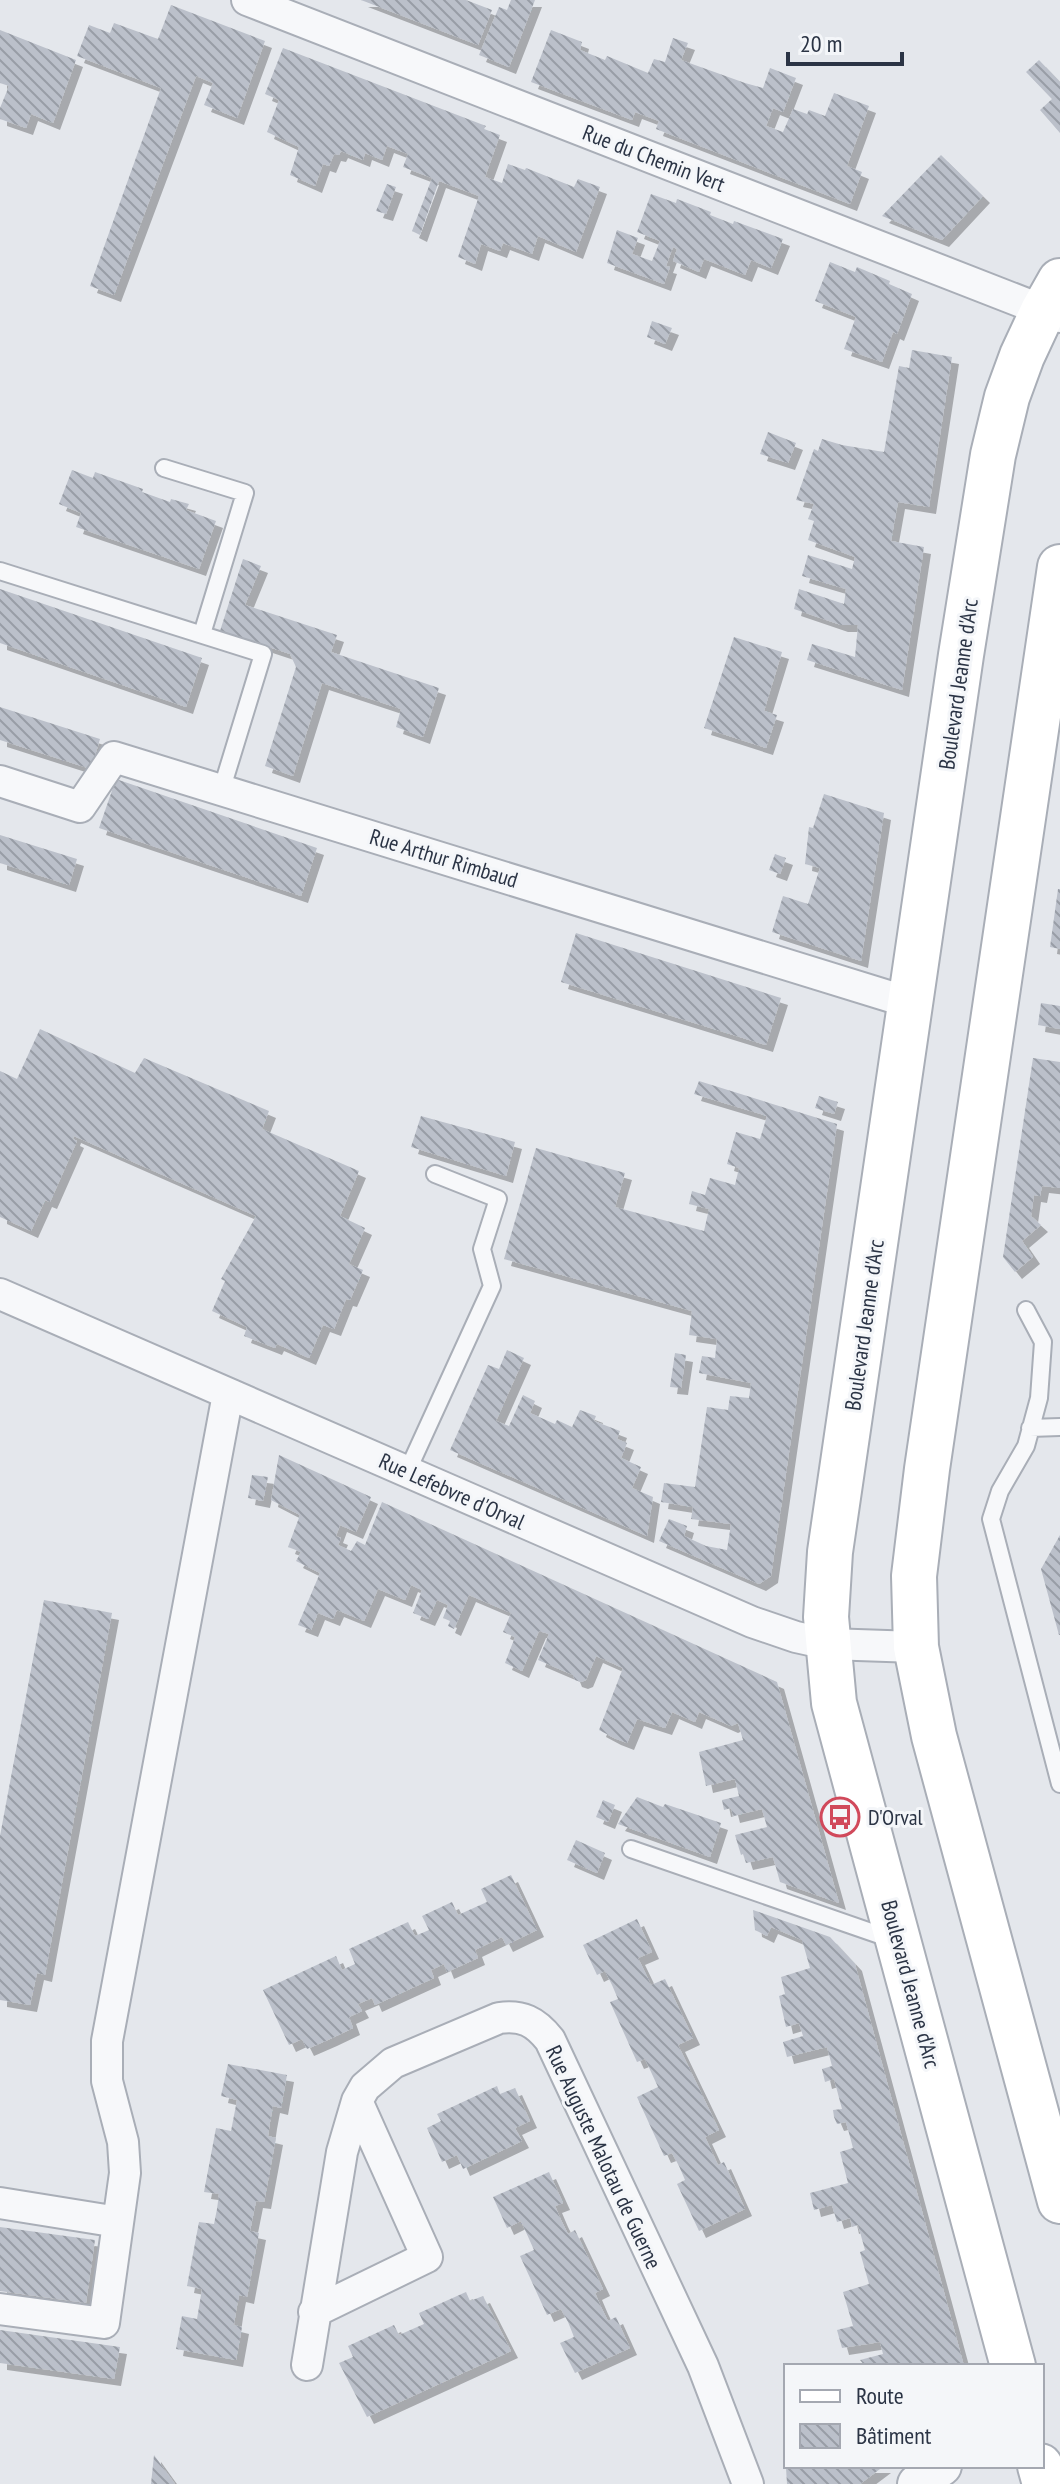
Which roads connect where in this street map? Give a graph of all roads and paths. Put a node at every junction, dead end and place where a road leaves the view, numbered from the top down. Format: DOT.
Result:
graph roads {
  1 [pos="247,0"];
  2 [pos="1054,303"];
  3 [pos="164,468"];
  4 [pos="1060,567"];
  5 [pos="0,571"];
  6 [pos="202,634"];
  7 [pos="0,781"];
  8 [pos="222,788"];
  9 [pos="911,1003"];
  10 [pos="435,1174"];
  11 [pos="0,1294"];
  12 [pos="1026,1310"];
  13 [pos="228,1394"];
  14 [pos="1060,1427"];
  15 [pos="1030,1428"];
  16 [pos="407,1472"];
  17 [pos="828,1644"];
  18 [pos="916,1647"];
  19 [pos="1060,1784"];
  20 [pos="631,1849"];
  21 [pos="900,1942"];
  22 [pos="357,2101"];
  23 [pos="1060,2198"];
  24 [pos="0,2203"];
  25 [pos="118,2222"];
  26 [pos="0,2309"];
  27 [pos="314,2312"];
  28 [pos="1012,2364"];
  29 [pos="307,2365"];
  30 [pos="939,2468"];
  31 [pos="748,2484"];
  32 [pos="917,2484"];
  1 -- 2 [label="street, Rue du Chemin Vert"];
  2 -- 9 [label="main road, Boulevard Jeanne d'Arc"];
  3 -- 6 [label="lane"];
  4 -- 18 [label="main road"];
  5 -- 6 [label="lane"];
  6 -- 8 [label="lane"];
  7 -- 8 [label="street, Rue Arthur Rimbaud"];
  8 -- 9 [label="street, Rue Arthur Rimbaud"];
  9 -- 17 [label="main road, Boulevard Jeanne d'Arc"];
  10 -- 16 [label="lane"];
  11 -- 13 [label="street, Rue Lefebvre d'Orval"];
  12 -- 15 [label="lane"];
  13 -- 16 [label="street, Rue Lefebvre d'Orval"];
  13 -- 25 [label="street"];
  14 -- 15 [label="lane"];
  15 -- 19 [label="lane"];
  16 -- 17 [label="street, Rue Lefebvre d'Orval"];
  17 -- 18 [label="street, Rue Lefebvre d'Orval"];
  17 -- 21 [label="main road, Boulevard Jeanne d'Arc"];
  18 -- 23 [label="main road"];
  20 -- 21 [label="lane"];
  21 -- 28 [label="main road, Boulevard Jeanne d'Arc"];
  22 -- 27 [label="street, Rue Auguste Malotau de Guerne"];
  22 -- 27 [label="street"];
  22 -- 31 [label="street, Rue Auguste Malotau de Guerne"];
  24 -- 25 [label="street"];
  25 -- 26 [label="street"];
  27 -- 29 [label="street, Rue Auguste Malotau de Guerne"];
  30 -- 32 [label="street"];
}
